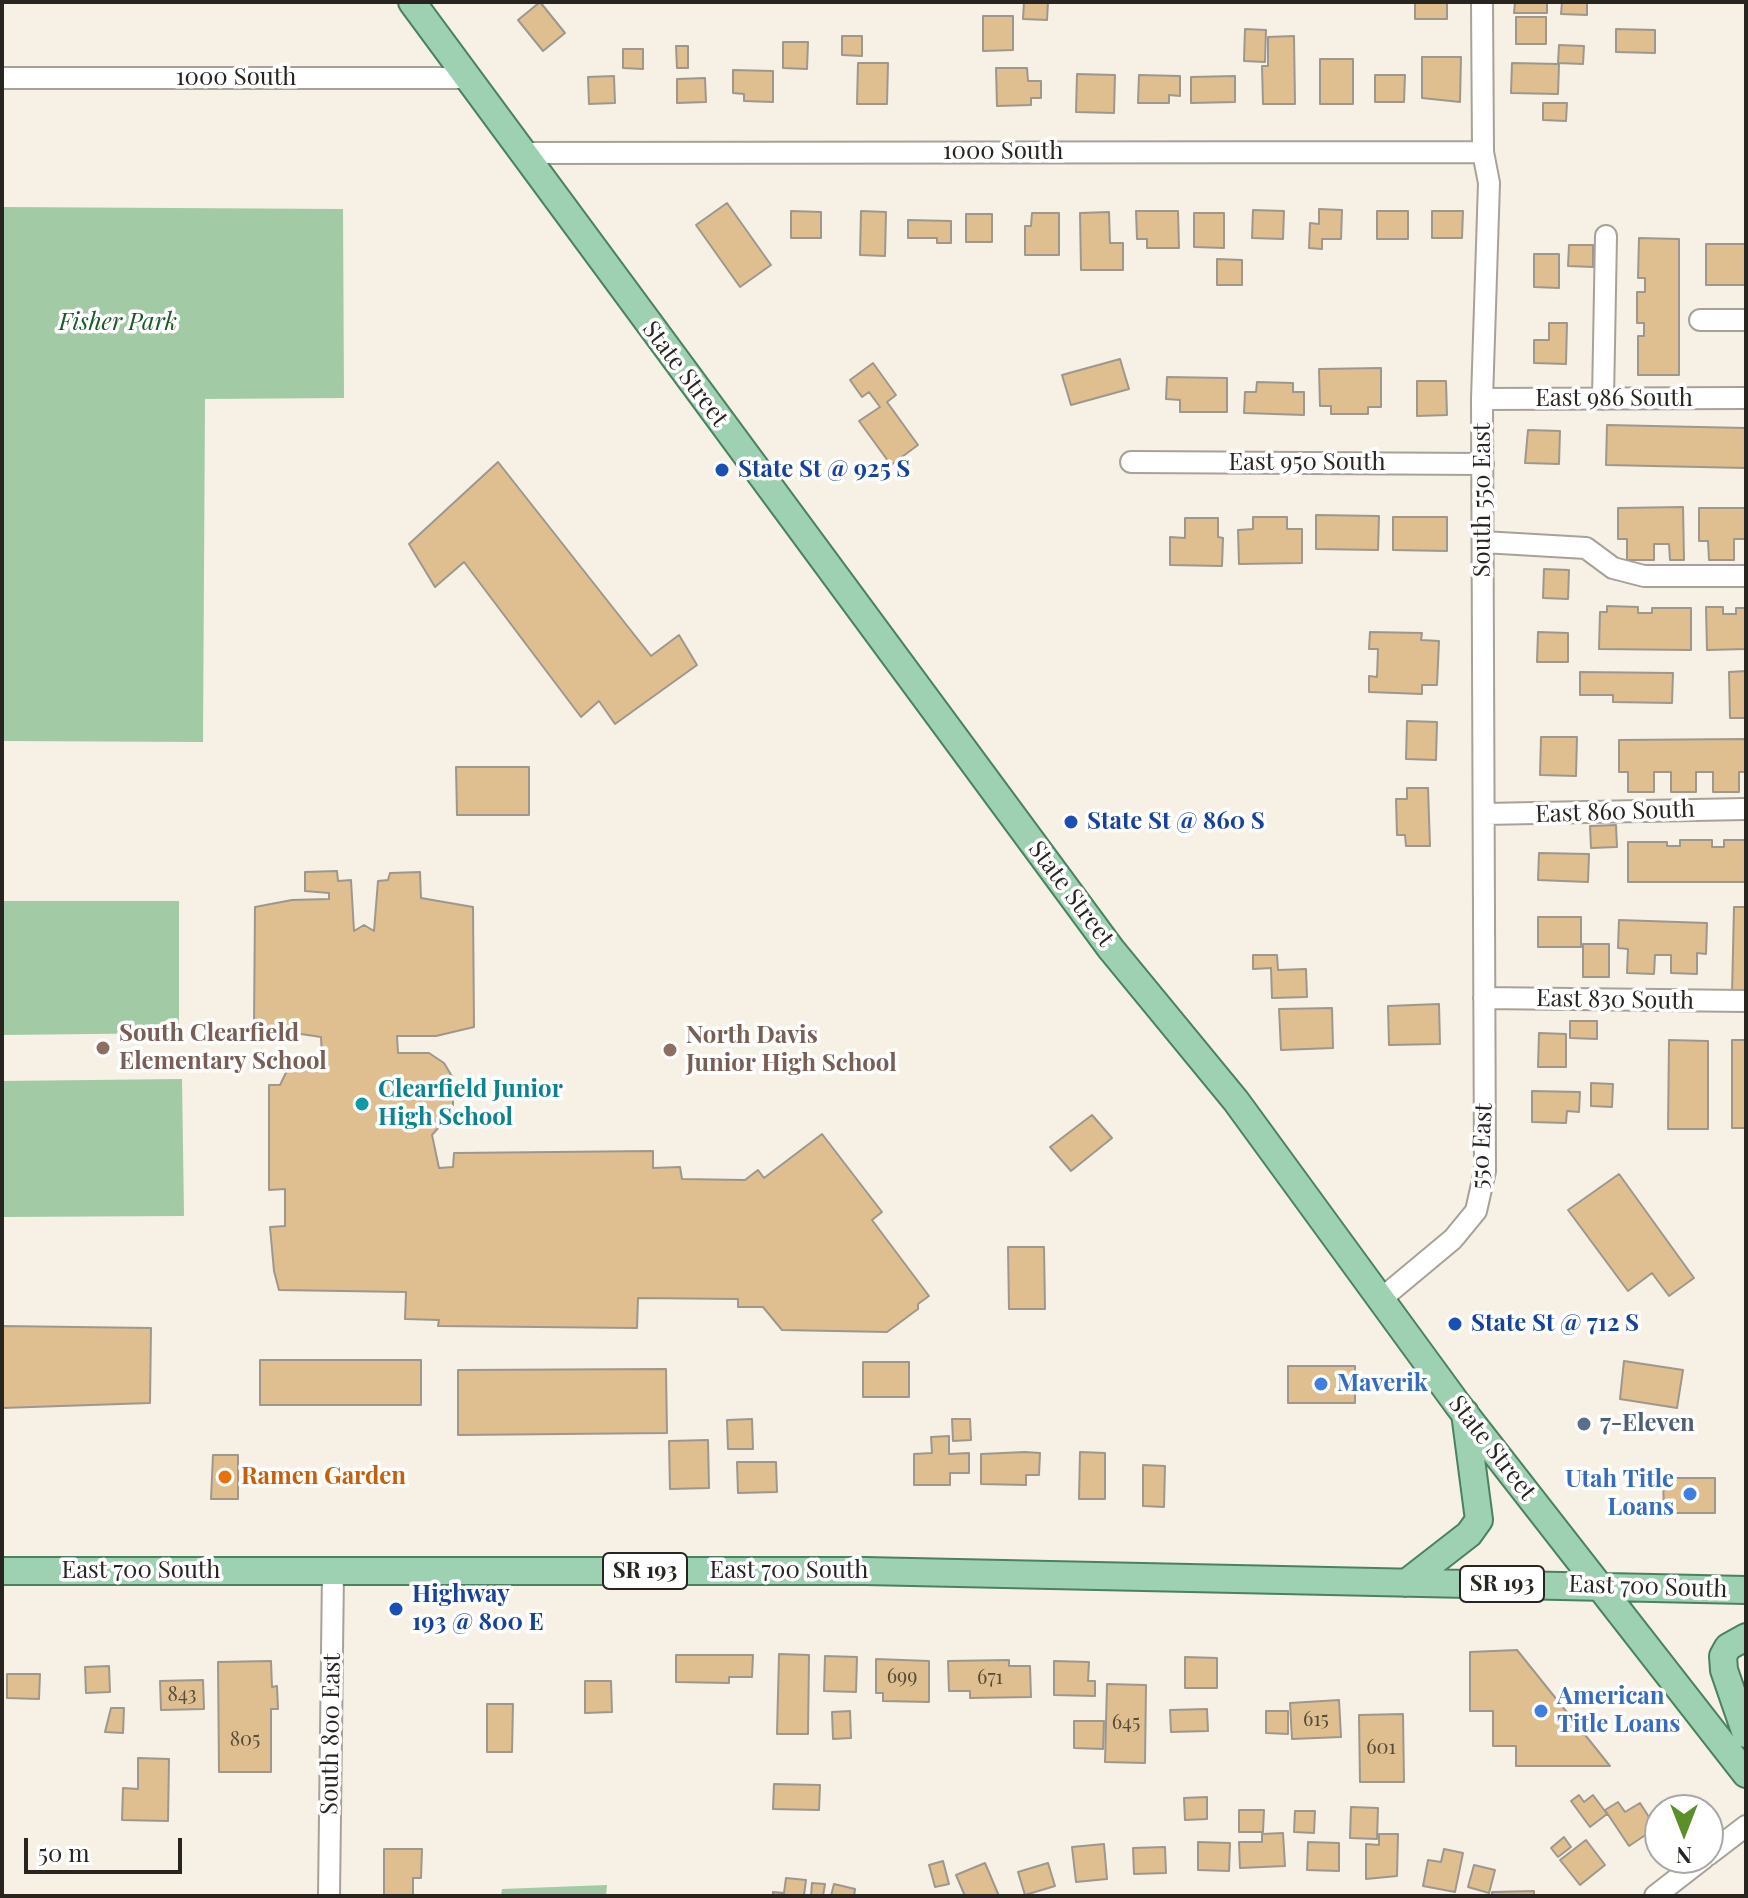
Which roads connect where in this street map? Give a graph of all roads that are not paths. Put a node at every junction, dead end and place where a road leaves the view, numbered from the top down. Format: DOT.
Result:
graph roads {
  1 [pos="412,2"];
  2 [pos="1482,2"];
  3 [pos="2,78"];
  4 [pos="469,78"];
  5 [pos="1483,152"];
  6 [pos="522,153"];
  7 [pos="1606,236"];
  8 [pos="1700,320"];
  9 [pos="1746,320"];
  10 [pos="1746,398"];
  11 [pos="1482,399"];
  12 [pos="1603,399"];
  13 [pos="1131,462"];
  14 [pos="1483,464"];
  15 [pos="1483,542"];
  16 [pos="1746,576"];
  17 [pos="1746,809"];
  18 [pos="1484,814"];
  19 [pos="1484,998"];
  20 [pos="1746,1001"];
  21 [pos="1381,1299"];
  22 [pos="1465,1413"];
  23 [pos="2,1571"];
  24 [pos="333,1571"];
  25 [pos="1406,1583"];
  26 [pos="1598,1586"];
  27 [pos="1746,1590"];
  28 [pos="1746,1637"];
  29 [pos="1746,1734"];
  30 [pos="1746,1774"];
  31 [pos="1746,1826"];
  32 [pos="1724,1843"];
  33 [pos="1684,1874"];
  34 [pos="329,1896"];
  35 [pos="1655,1896"];
  1 -- 4 [label="main road, State Street"];
  2 -- 5 [label="street, South 550 East"];
  3 -- 4 [label="street, 1000 South"];
  4 -- 6 [label="main road, State Street"];
  5 -- 6 [label="street, 1000 South"];
  5 -- 11 [label="street, South 550 East"];
  6 -- 21 [label="main road, State Street"];
  7 -- 12 [label="street"];
  8 -- 9 [label="street"];
  10 -- 12 [label="street, East 986 South"];
  11 -- 12 [label="street, East 986 South"];
  11 -- 14 [label="street, South 550 East"];
  13 -- 14 [label="street, East 950 South"];
  14 -- 15 [label="street, South 550 East"];
  15 -- 16 [label="street"];
  15 -- 18 [label="street, South 550 East"];
  17 -- 18 [label="street, East 860 South"];
  18 -- 19 [label="street, South 550 East"];
  19 -- 20 [label="street, East 830 South"];
  19 -- 21 [label="street, 550 East"];
  21 -- 22 [label="main road, State Street"];
  22 -- 25 [label="main road"];
  22 -- 26 [label="main road, State Street"];
  23 -- 24 [label="main road, East 700 South / SR 193"];
  24 -- 25 [label="main road, East 700 South / SR 193"];
  24 -- 34 [label="street, South 800 East"];
  25 -- 26 [label="main road, East 700 South / SR 193"];
  26 -- 27 [label="main road, East 700 South / SR 193"];
  26 -- 30 [label="main road, State Street"];
  28 -- 29 [label="main road"];
  31 -- 32 [label="street"];
  33 -- 35 [label="street"];
}
